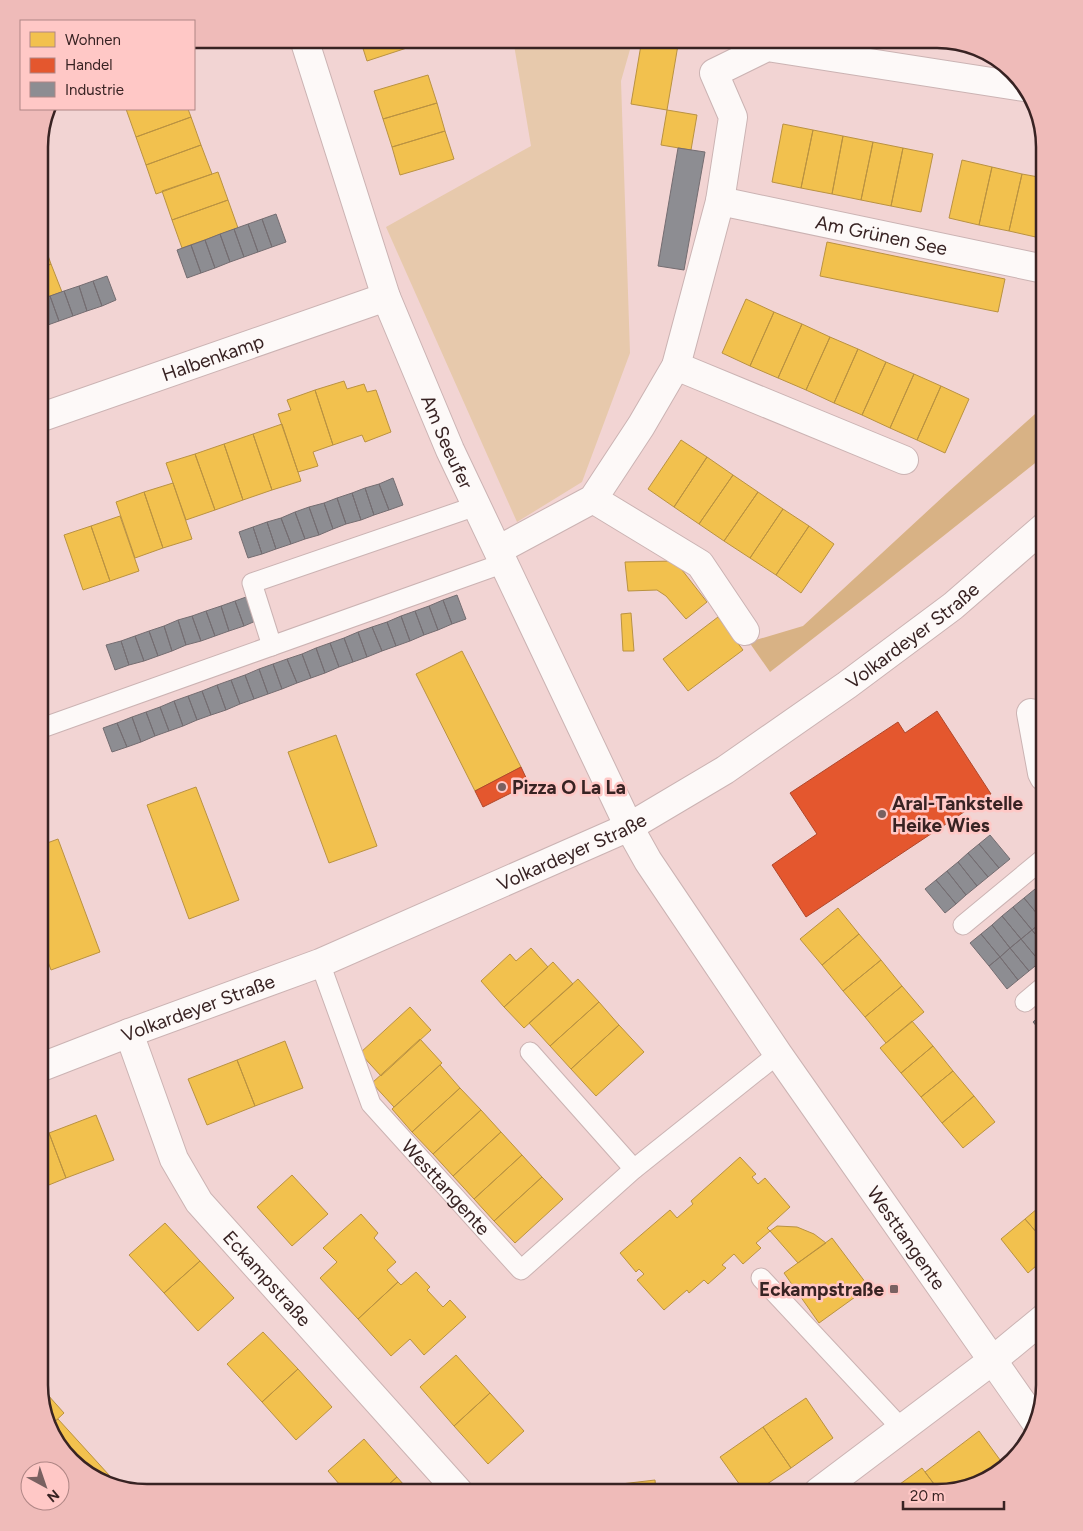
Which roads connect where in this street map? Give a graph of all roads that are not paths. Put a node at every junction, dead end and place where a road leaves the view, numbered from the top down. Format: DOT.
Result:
graph roads {
  1 [pos="307,48"];
  2 [pos="765,48"];
  3 [pos="773,48"];
  4 [pos="1015,86"];
  5 [pos="720,201"];
  6 [pos="1036,267"];
  7 [pos="386,297"];
  8 [pos="676,366"];
  9 [pos="48,415"];
  10 [pos="904,460"];
  11 [pos="593,498"];
  12 [pos="476,506"];
  13 [pos="1036,534"];
  14 [pos="500,557"];
  15 [pos="745,631"];
  16 [pos="272,646"];
  17 [pos="48,726"];
  18 [pos="629,827"];
  19 [pos="1036,865"];
  20 [pos="963,925"];
  21 [pos="320,963"];
  22 [pos="1036,993"];
  23 [pos="1025,1002"];
  24 [pos="129,1033"];
  25 [pos="530,1052"];
  26 [pos="778,1054"];
  27 [pos="48,1064"];
  28 [pos="634,1169"];
  29 [pos="761,1278"];
  30 [pos="1036,1325"];
  31 [pos="993,1360"];
  32 [pos="1031,1415"];
  33 [pos="902,1429"];
  34 [pos="451,1483"];
  35 [pos="829,1484"];
  1 -- 7 [label="street, Am Seeufer"];
  2 -- 5 [label="street"];
  3 -- 4 [label="street"];
  5 -- 6 [label="street, Am Grünen See"];
  5 -- 8 [label="street"];
  7 -- 9 [label="street, Halbenkamp"];
  7 -- 12 [label="street, Am Seeufer"];
  8 -- 10 [label="street"];
  8 -- 11 [label="street"];
  11 -- 14 [label="street"];
  11 -- 15 [label="street"];
  12 -- 14 [label="street, Am Seeufer"];
  12 -- 16 [label="lane"];
  13 -- 18 [label="street, Volkardeyer Straße"];
  14 -- 16 [label="lane"];
  14 -- 18 [label="street, Am Seeufer"];
  16 -- 17 [label="lane"];
  18 -- 21 [label="street, Volkardeyer Straße"];
  18 -- 26 [label="street, Westtangente"];
  19 -- 20 [label="lane"];
  21 -- 24 [label="street, Volkardeyer Straße"];
  21 -- 28 [label="lane, Westtangente"];
  22 -- 23 [label="lane"];
  24 -- 27 [label="street, Volkardeyer Straße"];
  24 -- 34 [label="street, Eckampstraße"];
  25 -- 28 [label="lane"];
  26 -- 28 [label="lane, Westtangente"];
  26 -- 31 [label="street, Westtangente"];
  29 -- 33 [label="lane"];
  30 -- 31 [label="street"];
  31 -- 32 [label="street, Westtangente"];
  31 -- 33 [label="street"];
  33 -- 35 [label="street"];
}
